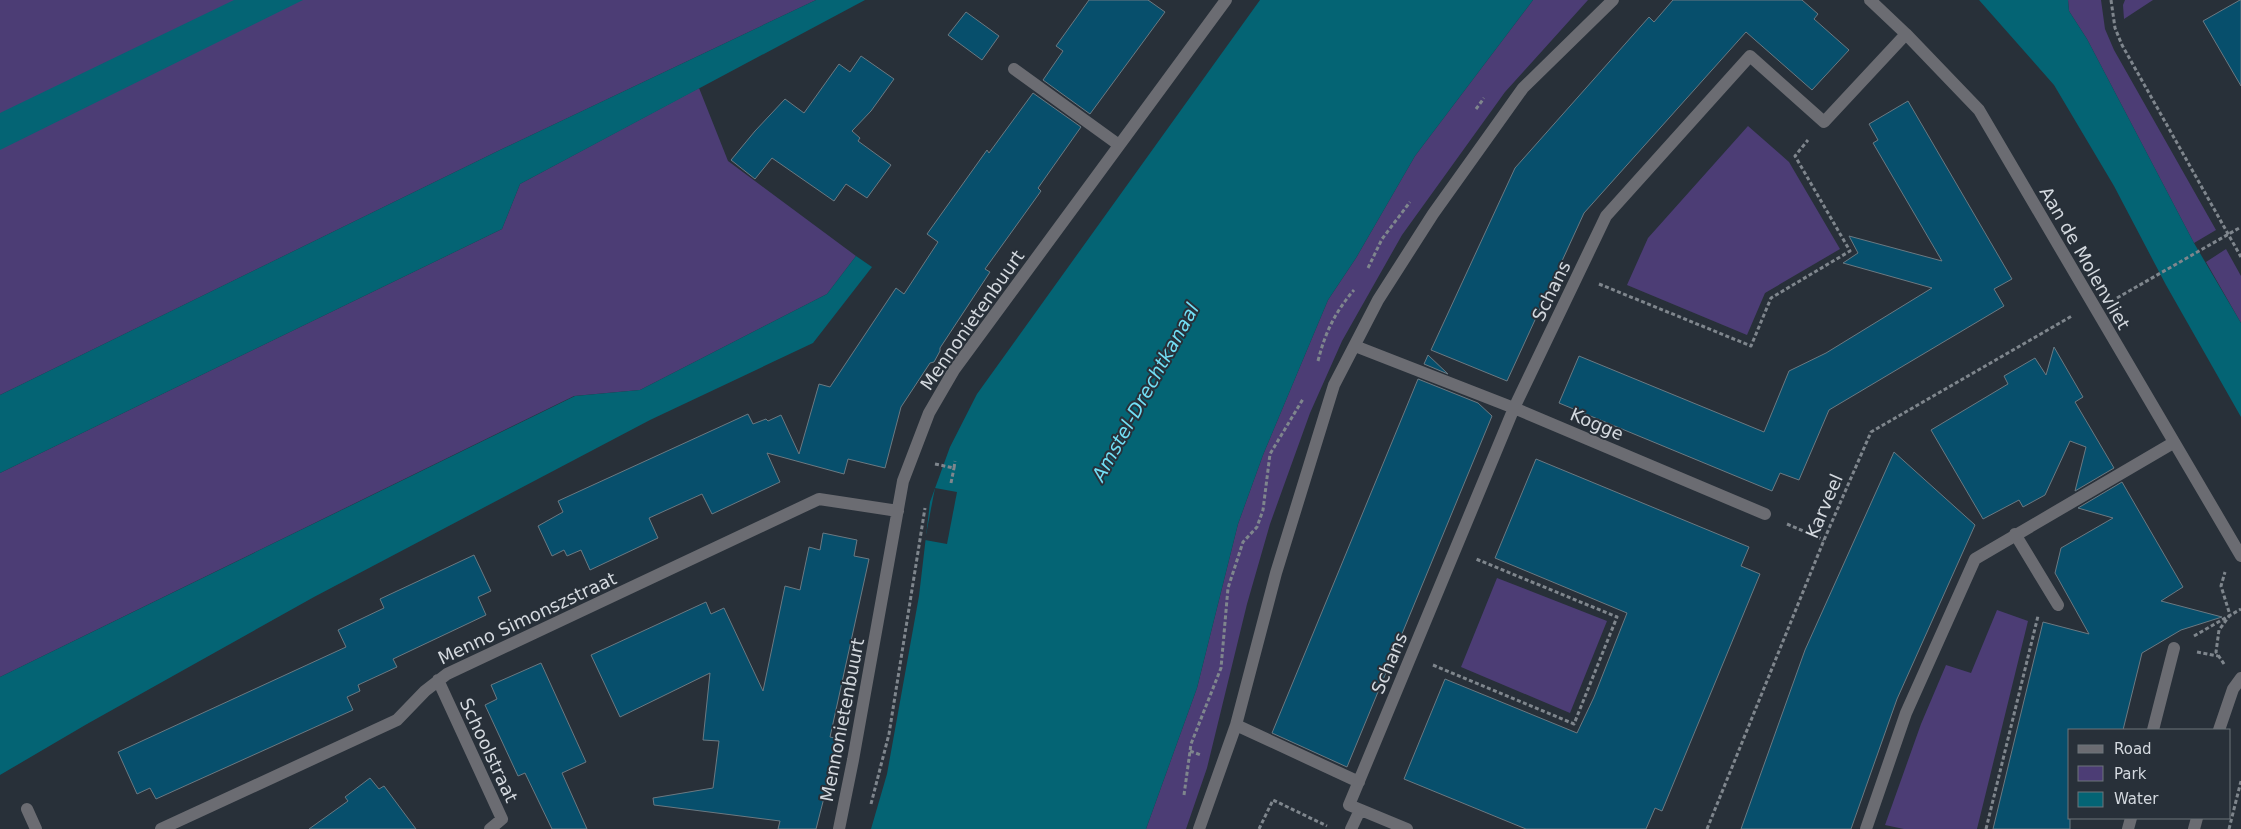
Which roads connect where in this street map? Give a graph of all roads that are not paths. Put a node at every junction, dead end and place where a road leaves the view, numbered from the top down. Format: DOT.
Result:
graph roads {
  1 [pos="1226,0"];
  2 [pos="1613,0"];
  3 [pos="1870,0"];
  4 [pos="1906,34"];
  5 [pos="1014,69"];
  6 [pos="1119,145"];
  7 [pos="1355,346"];
  8 [pos="1514,408"];
  9 [pos="2173,443"];
  10 [pos="898,511"];
  11 [pos="1765,514"];
  12 [pos="2015,534"];
  13 [pos="2241,556"];
  14 [pos="2058,605"];
  15 [pos="2174,648"];
  16 [pos="2240,679"];
  17 [pos="438,680"];
  18 [pos="1236,725"];
  19 [pos="2153,729"];
  20 [pos="2219,729"];
  21 [pos="1359,782"];
  22 [pos="1354,807"];
  23 [pos="27,810"];
  24 [pos="36,829"];
  25 [pos="161,829"];
  26 [pos="490,829"];
  27 [pos="839,829"];
  28 [pos="1199,829"];
  29 [pos="1351,829"];
  30 [pos="1407,829"];
  31 [pos="1866,829"];
  1 -- 6 [label="street, Mennonietenbuurt"];
  2 -- 7 [label="street"];
  3 -- 4 [label="street, Aan de Molenvliet"];
  4 -- 8 [label="street, Schans"];
  4 -- 9 [label="street, Aan de Molenvliet"];
  5 -- 6 [label="street"];
  6 -- 10 [label="street, Mennonietenbuurt"];
  7 -- 8 [label="street, Kogge"];
  7 -- 18 [label="street"];
  8 -- 11 [label="street, Kogge"];
  8 -- 21 [label="street, Schans"];
  9 -- 12 [label="street"];
  9 -- 13 [label="street, Aan de Molenvliet"];
  10 -- 17 [label="street, Menno Simonszstraat"];
  10 -- 27 [label="street, Mennonietenbuurt"];
  12 -- 14 [label="street"];
  12 -- 31 [label="street"];
  15 -- 19 [label="street"];
  16 -- 20 [label="street"];
  17 -- 25 [label="street, Menno Simonszstraat"];
  17 -- 26 [label="street, Schoolstraat"];
  18 -- 21 [label="street"];
  18 -- 28 [label="street"];
  21 -- 22 [label="street, Schans"];
  22 -- 29 [label="street, Schans"];
  22 -- 30 [label="street"];
  23 -- 24 [label="street"];
}
